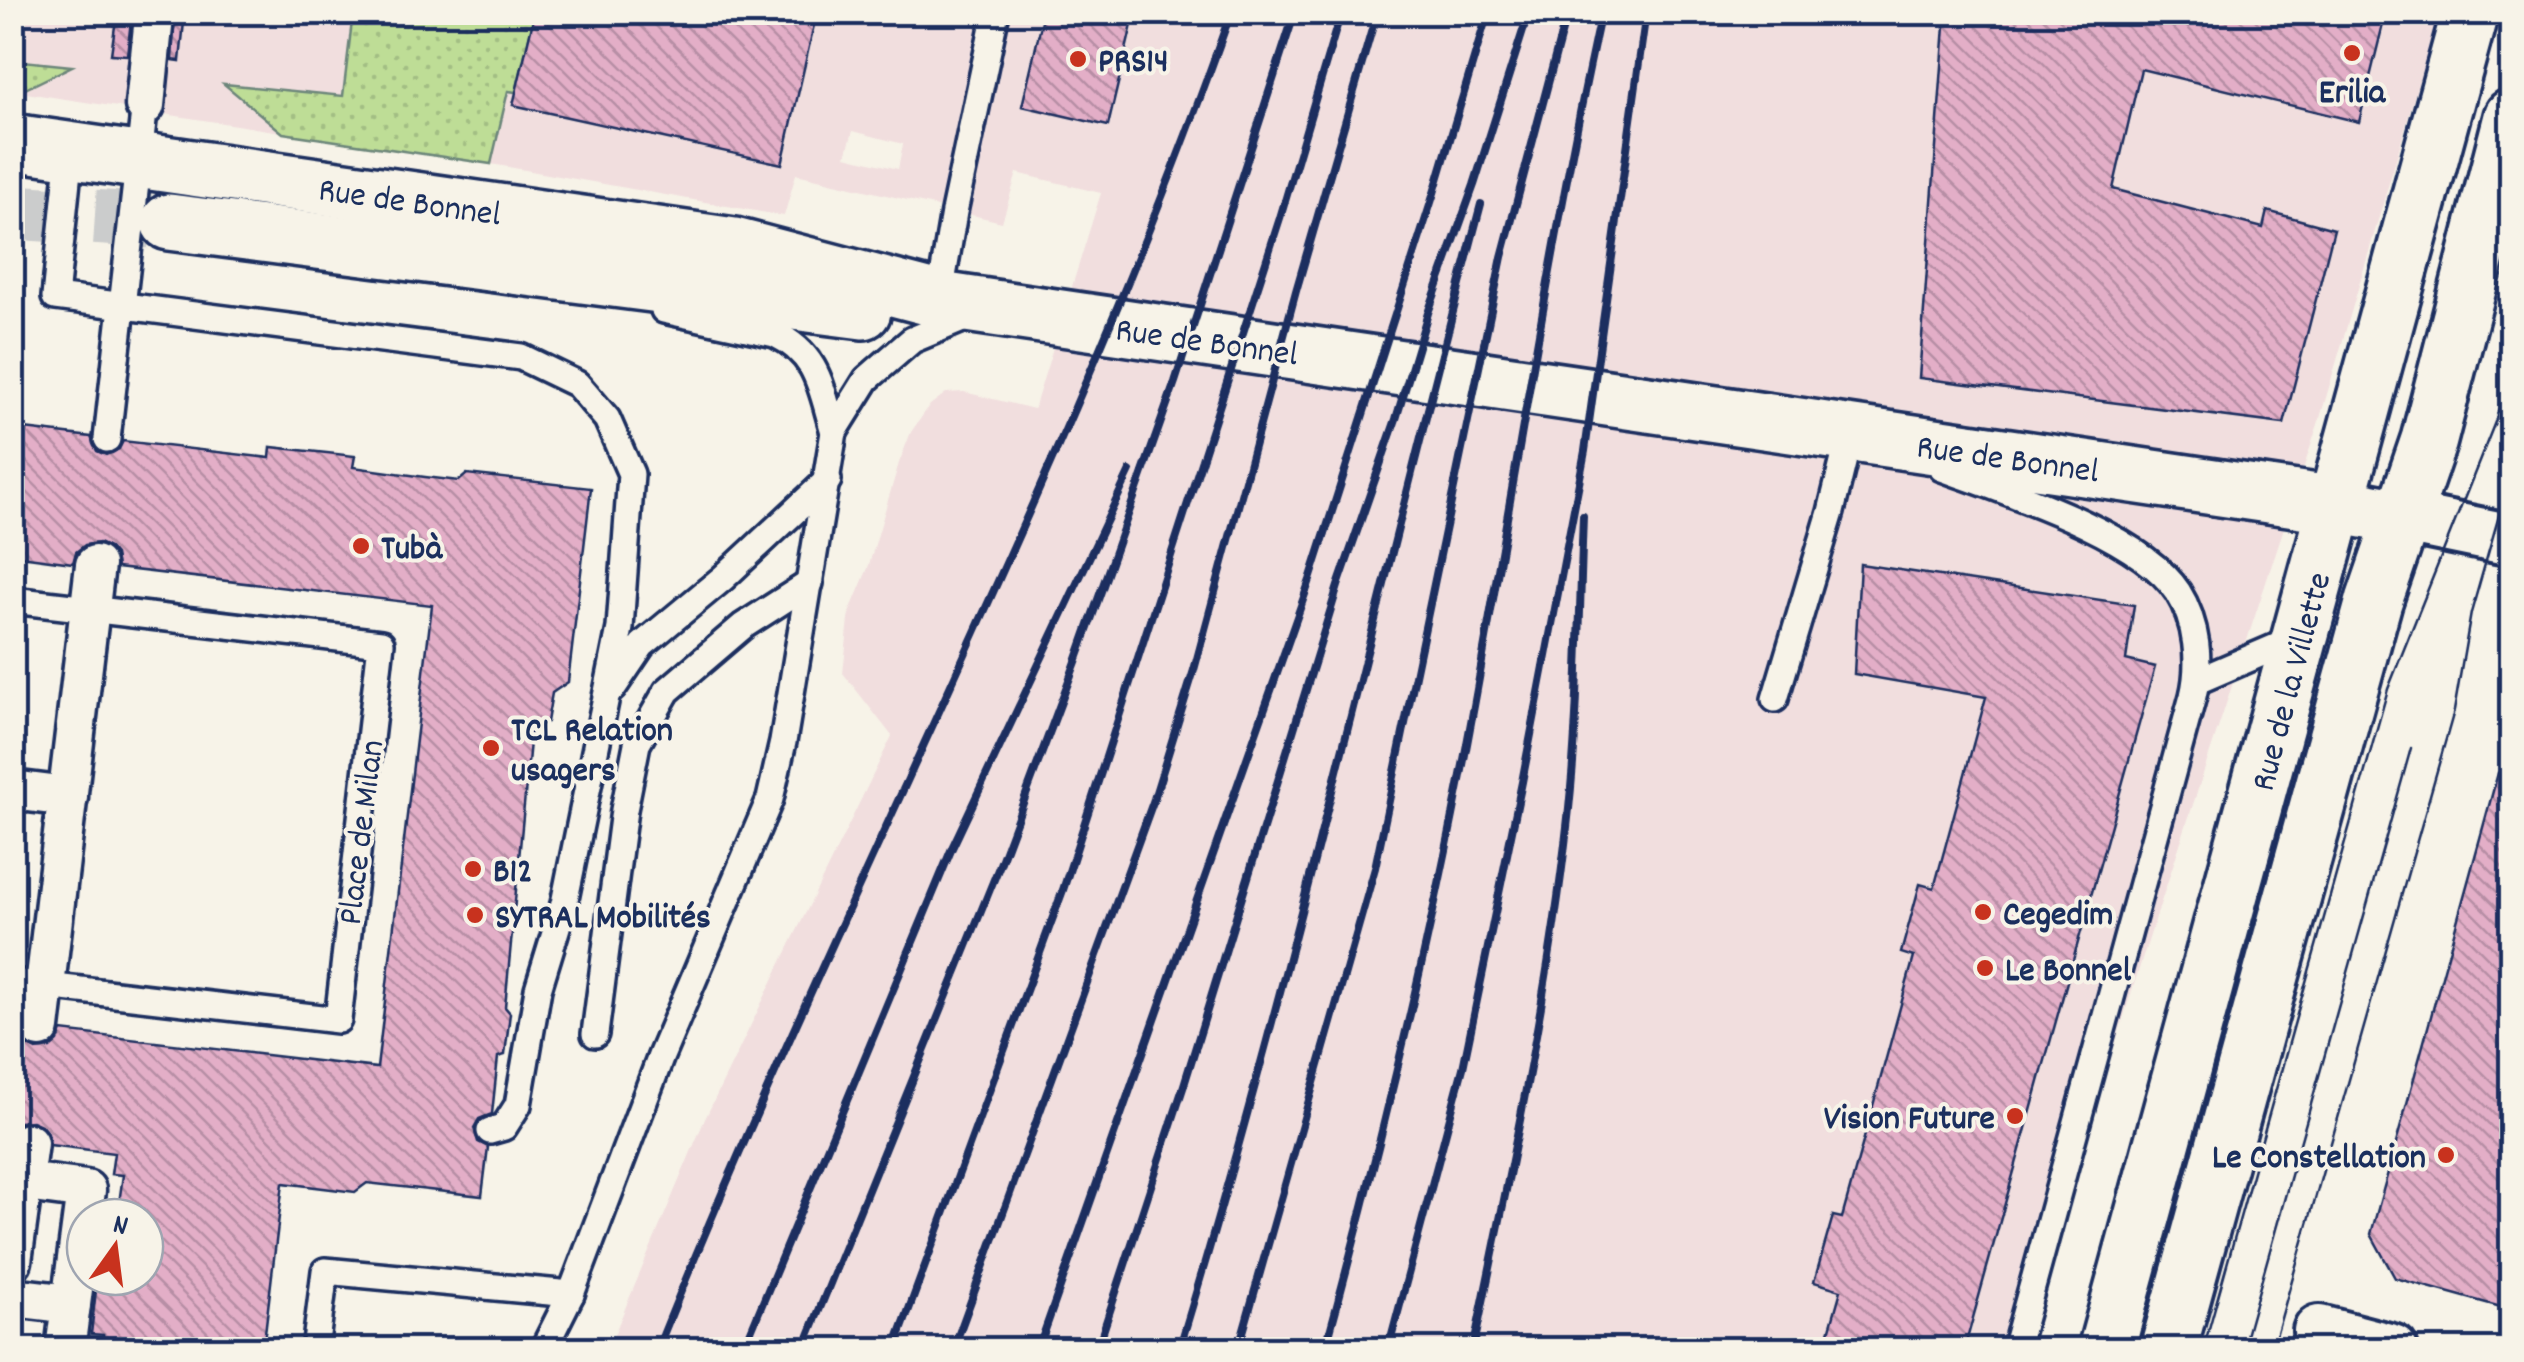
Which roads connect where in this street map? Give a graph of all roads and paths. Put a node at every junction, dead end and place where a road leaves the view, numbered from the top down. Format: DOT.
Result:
graph roads {
  1 [pos="996,12"];
  2 [pos="2470,12"];
  3 [pos="154,17"];
  4 [pos="144,112"];
  5 [pos="2512,117"];
  6 [pos="12,142"];
  7 [pos="70,150"];
  8 [pos="169,222"];
  9 [pos="588,275"];
  10 [pos="965,303"];
  11 [pos="110,305"];
  12 [pos="834,432"];
  13 [pos="1850,434"];
  14 [pos="107,439"];
  15 [pos="828,480"];
  16 [pos="2337,505"];
  17 [pos="2405,518"];
  18 [pos="2512,540"];
  19 [pos="95,566"];
  20 [pos="810,584"];
  21 [pos="12,600"];
  22 [pos="91,609"];
  23 [pos="2302,636"];
  24 [pos="2197,681"];
  25 [pos="1775,699"];
  26 [pos="602,704"];
  27 [pos="12,790"];
  28 [pos="68,798"];
  29 [pos="29,984"];
  30 [pos="40,1028"];
  31 [pos="595,1034"];
  32 [pos="490,1131"];
  33 [pos="28,1143"];
  34 [pos="18,1181"];
  35 [pos="12,1261"];
  36 [pos="571,1294"];
  37 [pos="12,1297"];
  38 [pos="71,1304"];
  39 [pos="2319,1330"];
  40 [pos="65,1350"];
  41 [pos="315,1350"];
  42 [pos="543,1350"];
  43 [pos="2015,1350"];
  44 [pos="2106,1350"];
  45 [pos="2168,1350"];
  46 [pos="2392,1350"];
  1 -- 10 [label="lane"];
  2 -- 16 [label="main road, Rue de la Villette"];
  3 -- 4 [label="street"];
  4 -- 7 [label="main road, Rue de Bonnel"];
  4 -- 10 [label="main road, Rue de Bonnel"];
  4 -- 11 [label="lane"];
  5 -- 17 [label="main road, Rue de la Villette"];
  6 -- 7 [label="main road, Rue de Bonnel"];
  7 -- 11 [label="lane"];
  8 -- 9 [label="main road"];
  9 -- 10 [label="main road"];
  9 -- 12 [label="lane"];
  10 -- 12 [label="lane"];
  10 -- 13 [label="main road, Rue de Bonnel"];
  11 -- 14 [label="lane"];
  11 -- 26 [label="lane"];
  12 -- 15 [label="lane"];
  13 -- 16 [label="main road, Rue de Bonnel"];
  13 -- 24 [label="lane"];
  13 -- 25 [label="lane"];
  15 -- 20 [label="lane"];
  15 -- 26 [label="lane"];
  16 -- 17 [label="main road, Rue de Bonnel"];
  16 -- 23 [label="main road, Rue de la Villette"];
  17 -- 18 [label="street"];
  17 -- 45 [label="main road, Rue de la Villette"];
  19 -- 22 [label="street"];
  20 -- 31 [label="lane"];
  20 -- 36 [label="lane"];
  21 -- 22 [label="lane, Place de Milan"];
  22 -- 28 [label="street"];
  22 -- 29 [label="lane, Place de Milan"];
  23 -- 24 [label="lane"];
  23 -- 44 [label="main road, Rue de la Villette"];
  24 -- 43 [label="lane"];
  26 -- 32 [label="lane"];
  27 -- 28 [label="street"];
  28 -- 29 [label="street"];
  29 -- 30 [label="street"];
  33 -- 34 [label="street"];
  34 -- 35 [label="street"];
  34 -- 38 [label="street"];
  36 -- 41 [label="lane"];
  36 -- 42 [label="lane"];
  37 -- 38 [label="street"];
  38 -- 40 [label="street"];
  39 -- 46 [label="street"];
}
